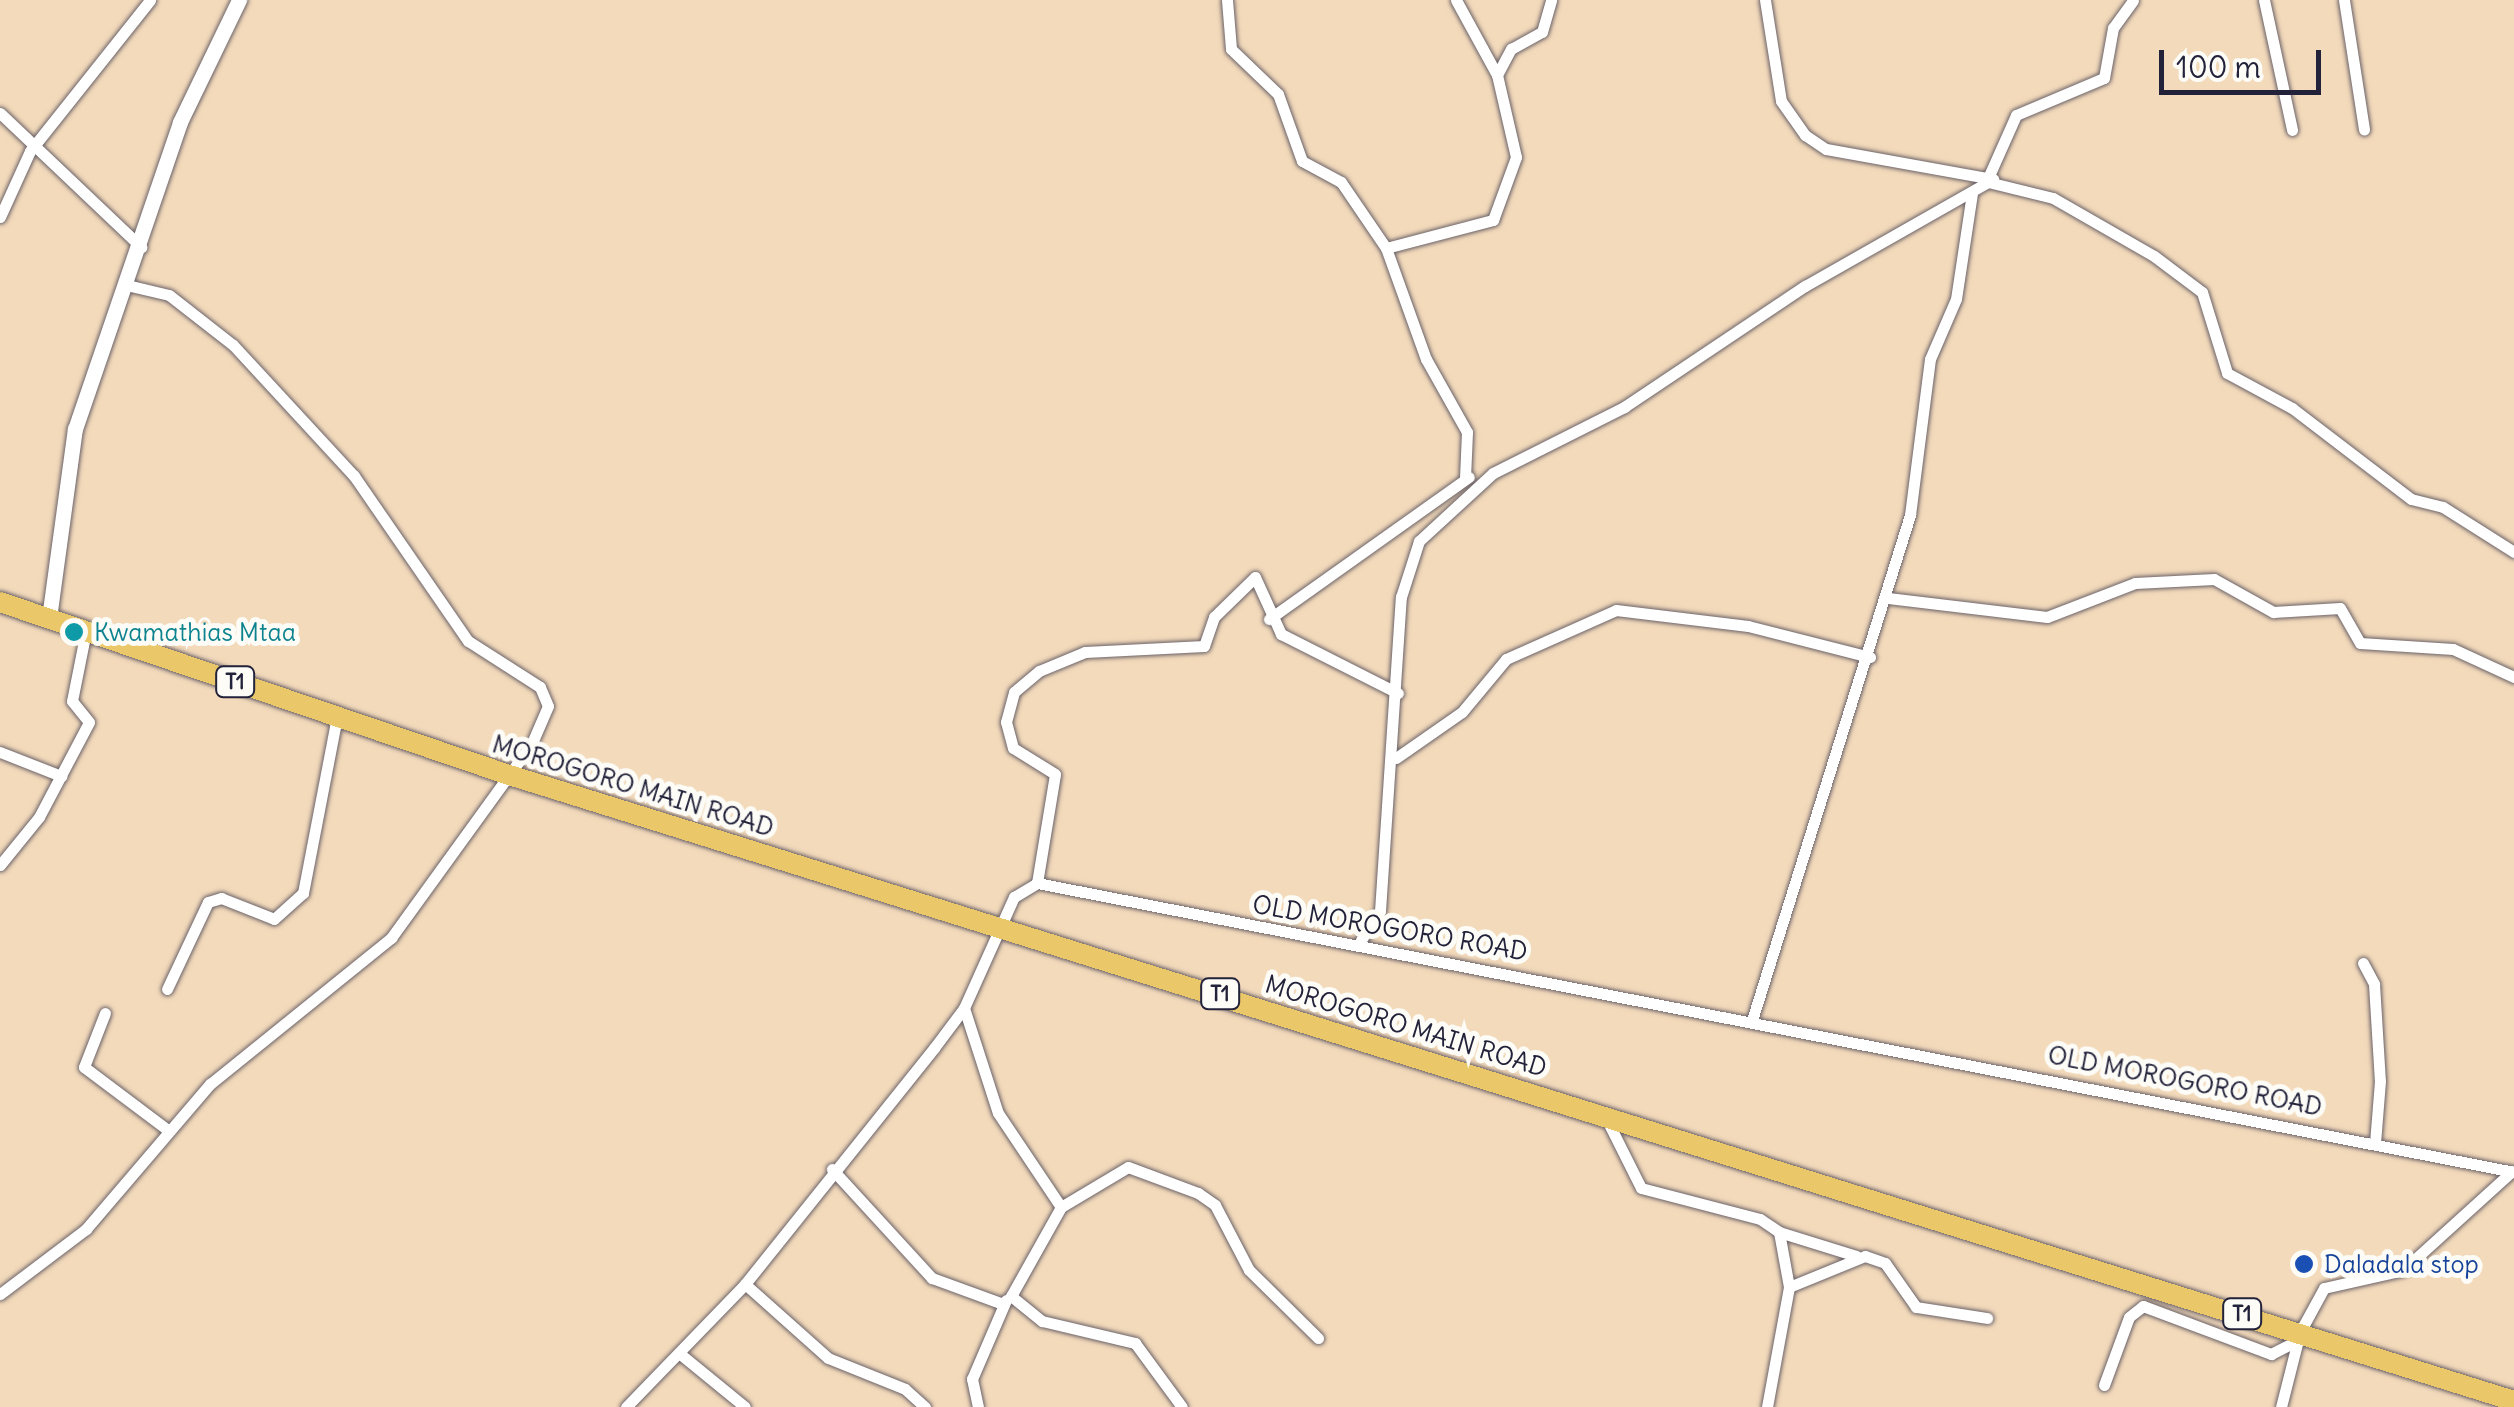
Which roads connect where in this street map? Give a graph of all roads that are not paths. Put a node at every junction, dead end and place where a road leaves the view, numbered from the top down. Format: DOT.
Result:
graph roads {
  1 [pos="150,0"];
  2 [pos="239,0"];
  3 [pos="1227,0"];
  4 [pos="1456,0"];
  5 [pos="1552,0"];
  6 [pos="1765,0"];
  7 [pos="2134,0"];
  8 [pos="2264,0"];
  9 [pos="2344,0"];
  10 [pos="1497,75"];
  11 [pos="0,113"];
  12 [pos="2292,130"];
  13 [pos="2364,130"];
  14 [pos="30,150"];
  15 [pos="1993,179"];
  16 [pos="1972,193"];
  17 [pos="0,217"];
  18 [pos="141,246"];
  19 [pos="1386,248"];
  20 [pos="126,286"];
  21 [pos="1493,474"];
  22 [pos="1465,477"];
  23 [pos="2514,552"];
  24 [pos="1888,598"];
  25 [pos="0,602"];
  26 [pos="49,618"];
  27 [pos="1269,618"];
  28 [pos="86,632"];
  29 [pos="1870,657"];
  30 [pos="2514,677"];
  31 [pos="1398,692"];
  32 [pos="337,716"];
  33 [pos="0,752"];
  34 [pos="1396,758"];
  35 [pos="506,774"];
  36 [pos="62,776"];
  37 [pos="0,865"];
  38 [pos="1038,882"];
  39 [pos="997,925"];
  40 [pos="1362,940"];
  41 [pos="2364,963"];
  42 [pos="168,989"];
  43 [pos="964,1008"];
  44 [pos="104,1012"];
  45 [pos="1753,1017"];
  46 [pos="1605,1114"];
  47 [pos="168,1130"];
  48 [pos="2376,1143"];
  49 [pos="832,1169"];
  50 [pos="2513,1172"];
  51 [pos="1061,1207"];
  52 [pos="1779,1232"];
  53 [pos="1858,1256"];
  54 [pos="745,1284"];
  55 [pos="1789,1287"];
  56 [pos="0,1294"];
  57 [pos="1007,1300"];
  58 [pos="1987,1318"];
  59 [pos="2299,1336"];
  60 [pos="1318,1338"];
  61 [pos="679,1354"];
  62 [pos="2104,1386"];
  63 [pos="2514,1402"];
  64 [pos="626,1407"];
  65 [pos="746,1407"];
  66 [pos="925,1407"];
  67 [pos="978,1407"];
  68 [pos="1182,1407"];
  69 [pos="1767,1407"];
  70 [pos="2281,1407"];
  1 -- 14 [label="street"];
  2 -- 18 [label="street"];
  3 -- 19 [label="street"];
  4 -- 10 [label="street"];
  5 -- 10 [label="street"];
  6 -- 15 [label="street"];
  7 -- 15 [label="street"];
  8 -- 12 [label="street"];
  9 -- 13 [label="street"];
  10 -- 19 [label="street"];
  11 -- 14 [label="street"];
  14 -- 17 [label="street"];
  14 -- 18 [label="street"];
  15 -- 16 [label="street"];
  15 -- 23 [label="street"];
  16 -- 21 [label="street"];
  16 -- 24 [label="street"];
  18 -- 20 [label="street"];
  19 -- 22 [label="street"];
  20 -- 26 [label="street"];
  20 -- 35 [label="street"];
  21 -- 22 [label="street"];
  21 -- 31 [label="street"];
  22 -- 27 [label="street"];
  24 -- 29 [label="street"];
  24 -- 30 [label="street"];
  25 -- 26 [label="highway, MOROGORO MAIN ROAD / T1"];
  26 -- 28 [label="highway, MOROGORO MAIN ROAD / T1"];
  27 -- 31 [label="street"];
  27 -- 38 [label="street"];
  28 -- 32 [label="highway, MOROGORO MAIN ROAD / T1"];
  28 -- 36 [label="street"];
  29 -- 34 [label="street"];
  29 -- 45 [label="street"];
  31 -- 34 [label="street"];
  32 -- 35 [label="highway, MOROGORO MAIN ROAD / T1"];
  32 -- 42 [label="street"];
  33 -- 36 [label="street"];
  34 -- 40 [label="street"];
  35 -- 39 [label="highway, MOROGORO MAIN ROAD / T1"];
  35 -- 47 [label="street"];
  36 -- 37 [label="street"];
  38 -- 39 [label="street"];
  38 -- 40 [label="street, OLD MOROGORO ROAD"];
  39 -- 43 [label="street"];
  39 -- 46 [label="highway, MOROGORO MAIN ROAD / T1"];
  40 -- 45 [label="street, OLD MOROGORO ROAD"];
  41 -- 48 [label="street"];
  43 -- 49 [label="street"];
  43 -- 51 [label="street"];
  44 -- 47 [label="street"];
  45 -- 48 [label="street, OLD MOROGORO ROAD"];
  46 -- 52 [label="street"];
  46 -- 59 [label="highway, MOROGORO MAIN ROAD / T1"];
  47 -- 56 [label="street"];
  48 -- 50 [label="street, OLD MOROGORO ROAD"];
  49 -- 54 [label="street"];
  49 -- 57 [label="street"];
  50 -- 59 [label="street"];
  51 -- 57 [label="street"];
  51 -- 60 [label="street"];
  52 -- 53 [label="street"];
  52 -- 55 [label="street"];
  53 -- 55 [label="street"];
  53 -- 58 [label="street"];
  54 -- 61 [label="street"];
  54 -- 66 [label="street"];
  55 -- 69 [label="street"];
  57 -- 67 [label="street"];
  57 -- 68 [label="street"];
  59 -- 62 [label="street"];
  59 -- 63 [label="highway, MOROGORO MAIN ROAD / T1"];
  59 -- 70 [label="street"];
  61 -- 64 [label="street"];
  61 -- 65 [label="street"];
}
